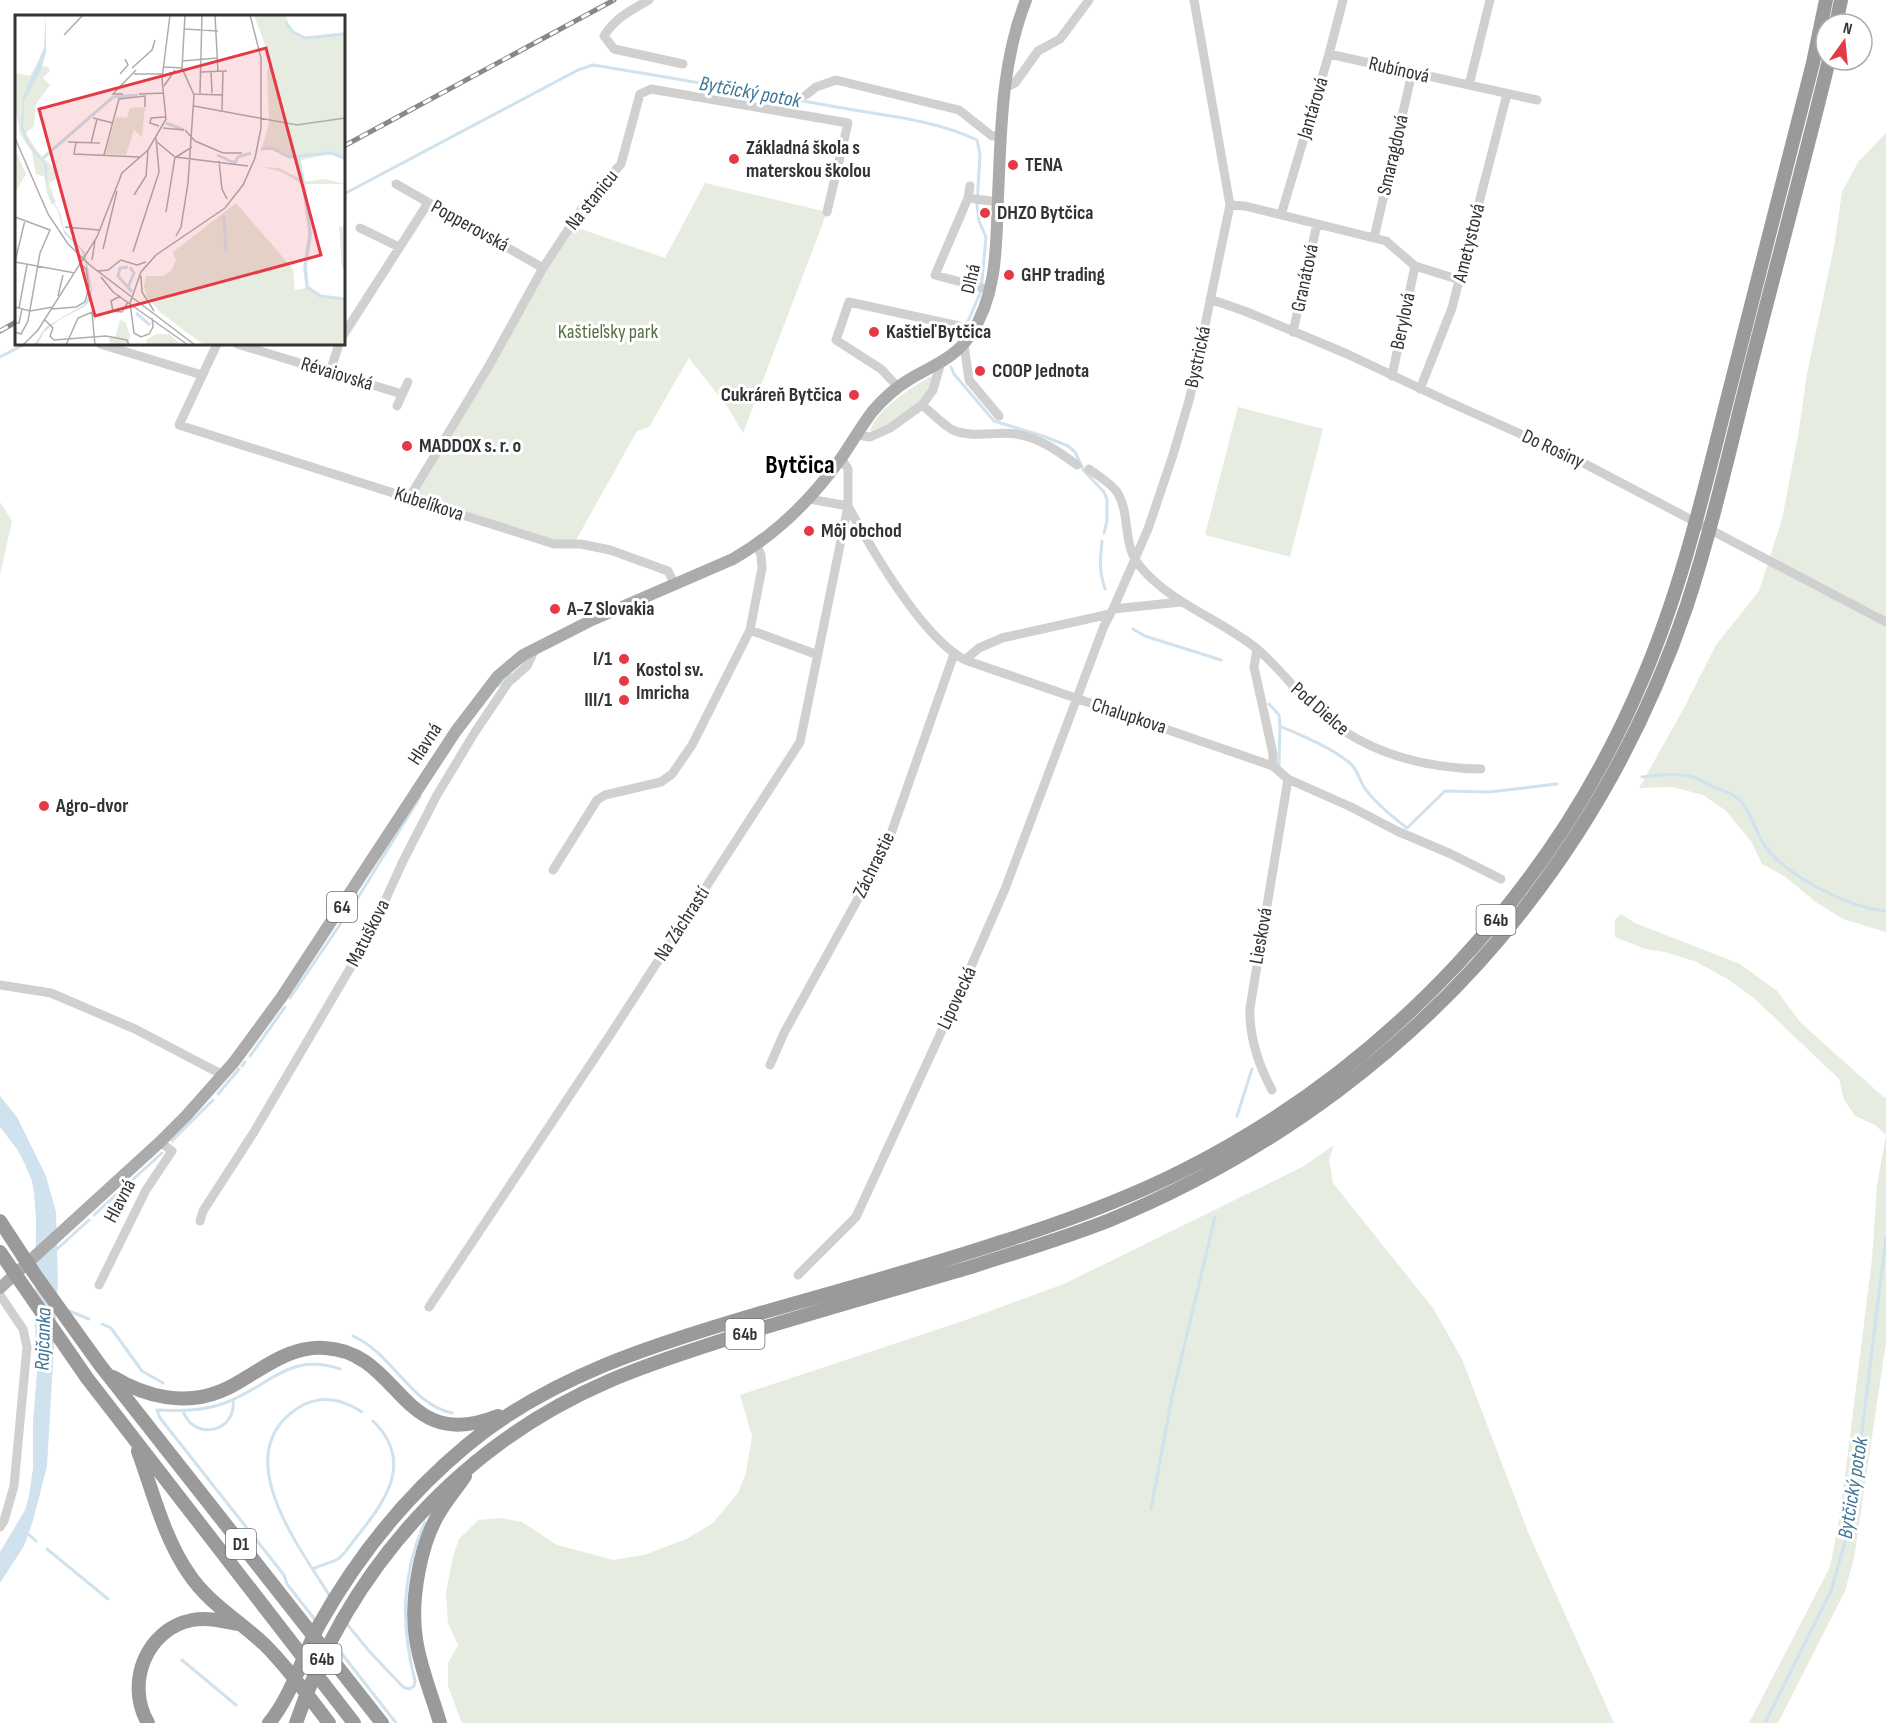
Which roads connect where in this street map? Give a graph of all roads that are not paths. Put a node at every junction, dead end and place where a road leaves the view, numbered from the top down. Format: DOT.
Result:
graph roads {
  1 [pos="650,0"];
  2 [pos="1026,0"];
  3 [pos="1089,0"];
  4 [pos="1194,0"];
  5 [pos="1343,0"];
  6 [pos="1490,0"];
  7 [pos="1826,0"];
  8 [pos="1329,54"];
  9 [pos="683,64"];
  10 [pos="1825,72"];
  11 [pos="1412,73"];
  12 [pos="1469,85"];
  13 [pos="1005,88"];
  14 [pos="1507,94"];
  15 [pos="806,95"];
  16 [pos="1537,100"];
  17 [pos="1001,136"];
  18 [pos="396,184"];
  19 [pos="970,186"];
  20 [pos="975,199"];
  21 [pos="998,202"];
  22 [pos="428,203"];
  23 [pos="1230,205"];
  24 [pos="827,212"];
  25 [pos="1281,215"];
  26 [pos="1317,225"];
  27 [pos="360,228"];
  28 [pos="1374,238"];
  29 [pos="399,247"];
  30 [pos="1415,266"];
  31 [pos="543,268"];
  32 [pos="1460,280"];
  33 [pos="984,289"];
  34 [pos="1210,299"];
  35 [pos="348,317"];
  36 [pos="959,326"];
  37 [pos="1293,332"];
  38 [pos="964,344"];
  39 [pos="103,345"];
  40 [pos="217,345"];
  41 [pos="240,345"];
  42 [pos="339,345"];
  43 [pos="941,362"];
  44 [pos="330,372"];
  45 [pos="202,375"];
  46 [pos="1392,376"];
  47 [pos="408,382"];
  48 [pos="898,387"];
  49 [pos="1420,389"];
  50 [pos="402,394"];
  51 [pos="922,405"];
  52 [pos="397,406"];
  53 [pos="999,416"];
  54 [pos="857,435"];
  55 [pos="841,458"];
  56 [pos="1077,465"];
  57 [pos="1089,469"];
  58 [pos="409,498"];
  59 [pos="809,499"];
  60 [pos="848,506"];
  61 [pos="757,545"];
  62 [pos="1135,560"];
  63 [pos="674,583"];
  64 [pos="1181,602"];
  65 [pos="1111,612"];
  66 [pos="1886,622"];
  67 [pos="750,630"];
  68 [pos="536,647"];
  69 [pos="1257,649"];
  70 [pos="954,654"];
  71 [pos="818,656"];
  72 [pos="965,660"];
  73 [pos="1077,699"];
  74 [pos="1273,766"];
  75 [pos="1481,769"];
  76 [pos="1288,779"];
  77 [pos="553,870"];
  78 [pos="1501,879"];
  79 [pos="0,985"];
  80 [pos="770,1065"];
  81 [pos="223,1075"];
  82 [pos="1272,1090"];
  83 [pos="160,1142"];
  84 [pos="0,1221"];
  85 [pos="201,1221"];
  86 [pos="0,1252"];
  87 [pos="798,1275"];
  88 [pos="99,1285"];
  89 [pos="0,1288"];
  90 [pos="0,1295"];
  91 [pos="429,1307"];
  92 [pos="100,1365"];
  93 [pos="522,1407"];
  94 [pos="131,1436"];
  95 [pos="475,1462"];
  96 [pos="0,1527"];
  97 [pos="239,1624"];
  98 [pos="148,1723"];
  99 [pos="269,1723"];
  100 [pos="296,1723"];
  101 [pos="329,1723"];
  102 [pos="354,1723"];
  103 [pos="382,1723"];
  104 [pos="440,1723"];
  1 -- 9 [label="street"];
  2 -- 13 [label="main road, Dlhá / 64"];
  3 -- 13 [label="street"];
  4 -- 23 [label="street, Bystrická"];
  5 -- 8 [label="street, Jantárová"];
  6 -- 12 [label="street"];
  7 -- 93 [label="highway, 64b"];
  8 -- 11 [label="street, Rubínová"];
  8 -- 25 [label="street, Jantárová"];
  10 -- 95 [label="highway, 64b"];
  11 -- 12 [label="street, Rubínová"];
  11 -- 28 [label="street, Smaragdová"];
  12 -- 14 [label="street, Rubínová"];
  13 -- 17 [label="main road, Dlhá / 64"];
  14 -- 16 [label="street, Rubínová"];
  14 -- 32 [label="street, Ametystová"];
  15 -- 17 [label="street"];
  17 -- 21 [label="main road, Dlhá / 64"];
  18 -- 22 [label="street, Popperovská"];
  19 -- 20 [label="street"];
  20 -- 21 [label="street"];
  20 -- 33 [label="street"];
  21 -- 33 [label="main road, Dlhá / 64"];
  22 -- 29 [label="street"];
  22 -- 31 [label="street, Popperovská"];
  23 -- 25 [label="street"];
  23 -- 34 [label="street, Bystrická"];
  24 -- 31 [label="street, Na stanicu"];
  25 -- 26 [label="street"];
  26 -- 28 [label="street"];
  26 -- 37 [label="street, Granátová"];
  27 -- 29 [label="street"];
  28 -- 30 [label="street"];
  29 -- 35 [label="street"];
  30 -- 32 [label="street"];
  30 -- 46 [label="street, Berylová"];
  31 -- 58 [label="street, Na stanicu"];
  32 -- 49 [label="street, Ametystová"];
  33 -- 38 [label="main road, Dlhá / 64"];
  34 -- 37 [label="street, Do Rosiny"];
  34 -- 62 [label="street, Bystrická"];
  36 -- 48 [label="street"];
  37 -- 46 [label="street, Do Rosiny"];
  38 -- 43 [label="main road, Dlhá / 64"];
  38 -- 53 [label="street"];
  39 -- 45 [label="street"];
  40 -- 45 [label="street"];
  41 -- 44 [label="street, Révaiovská"];
  42 -- 44 [label="street"];
  43 -- 48 [label="main road, Dlhá / 64"];
  43 -- 51 [label="street"];
  44 -- 50 [label="street, Révaiovská"];
  45 -- 58 [label="street, Kubelíkova"];
  46 -- 49 [label="street, Do Rosiny"];
  47 -- 50 [label="street"];
  48 -- 54 [label="main road, Dlhá / 64"];
  49 -- 66 [label="street, Do Rosiny"];
  50 -- 52 [label="street"];
  51 -- 54 [label="street"];
  51 -- 56 [label="street"];
  54 -- 55 [label="main road, Dlhá / 64"];
  55 -- 59 [label="main road, Dlhá / 64"];
  55 -- 60 [label="street, Na Záchrastí"];
  57 -- 62 [label="street"];
  58 -- 63 [label="street, Kubelíkova"];
  59 -- 60 [label="street"];
  59 -- 61 [label="main road, Dlhá / 64"];
  60 -- 70 [label="street, Chalupkova"];
  60 -- 71 [label="street, Na Záchrastí"];
  61 -- 63 [label="main road, Hlavná / 64"];
  61 -- 67 [label="street"];
  62 -- 64 [label="street, Pod Dielce"];
  62 -- 65 [label="street, Bystrická"];
  63 -- 68 [label="main road, Hlavná / 64"];
  64 -- 65 [label="street"];
  64 -- 69 [label="street, Pod Dielce"];
  65 -- 72 [label="street"];
  65 -- 73 [label="street, Bystrická"];
  67 -- 71 [label="street"];
  67 -- 77 [label="street"];
  68 -- 81 [label="main road, Hlavná / 64"];
  68 -- 85 [label="street, Matuškova"];
  69 -- 74 [label="street"];
  69 -- 75 [label="street, Pod Dielce"];
  70 -- 72 [label="street, Chalupkova"];
  70 -- 80 [label="street, Záchrastie"];
  71 -- 91 [label="street, Na Záchrastí"];
  72 -- 73 [label="street, Chalupkova"];
  73 -- 74 [label="street, Chalupkova"];
  73 -- 87 [label="street, Lipovecká"];
  74 -- 76 [label="street, Chalupkova"];
  76 -- 78 [label="street, Chalupkova"];
  76 -- 82 [label="street, Liesková"];
  79 -- 81 [label="street"];
  81 -- 83 [label="main road, Hlavná / 64"];
  83 -- 88 [label="street, Hlavná"];
  83 -- 89 [label="main road, Hlavná / 64"];
  84 -- 92 [label="highway, D1"];
  86 -- 94 [label="highway, D1"];
  90 -- 96 [label="street"];
  92 -- 93 [label="highway"];
  92 -- 103 [label="highway, D1"];
  93 -- 99 [label="highway, 64b"];
  94 -- 97 [label="highway"];
  94 -- 102 [label="highway, D1"];
  95 -- 100 [label="highway, 64b"];
  95 -- 104 [label="highway"];
  97 -- 98 [label="highway"];
  97 -- 101 [label="highway"];
}
